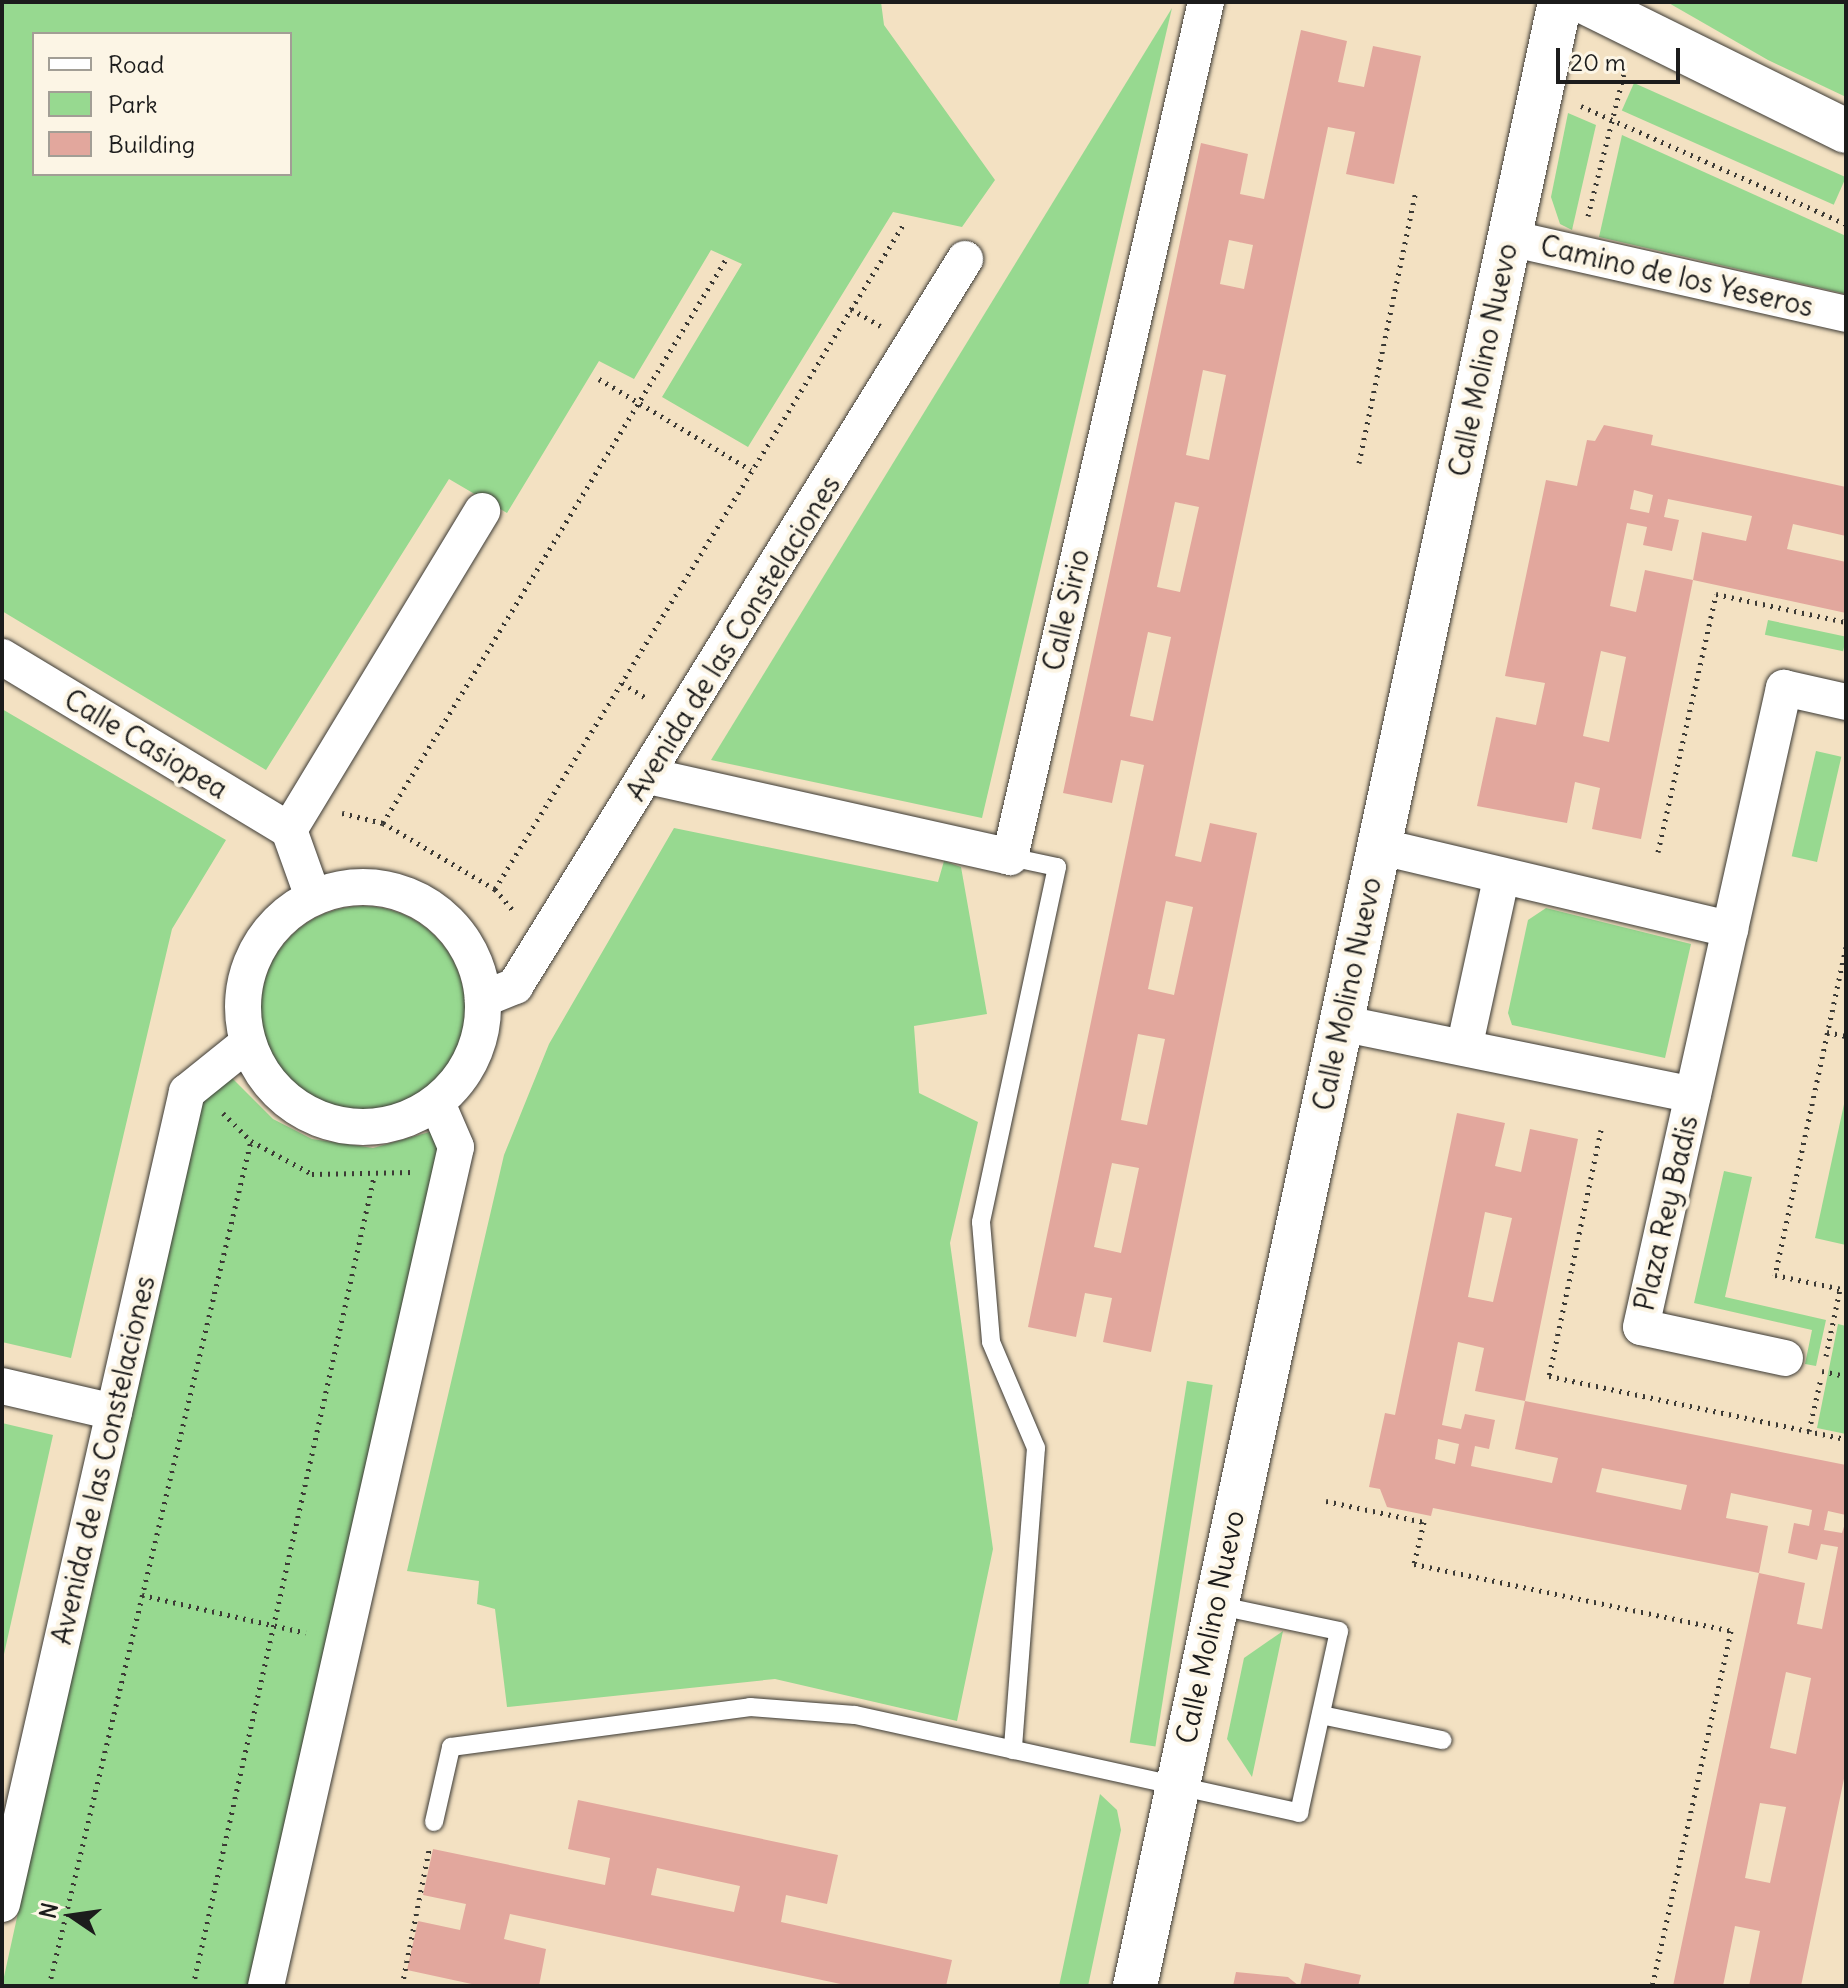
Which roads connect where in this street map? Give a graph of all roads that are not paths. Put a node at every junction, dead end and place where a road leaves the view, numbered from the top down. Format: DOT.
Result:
graph roads {
  1 [pos="1206,2"];
  2 [pos="1560,2"];
  3 [pos="1585,2"];
  4 [pos="1846,131"];
  5 [pos="1509,238"];
  6 [pos="965,259"];
  7 [pos="1846,314"];
  8 [pos="482,511"];
  9 [pos="2,657"];
  10 [pos="1846,702"];
  11 [pos="649,776"];
  12 [pos="289,830"];
  13 [pos="1378,846"];
  14 [pos="1010,857"];
  15 [pos="1501,879"];
  16 [pos="313,897"];
  17 [pos="1730,929"];
  18 [pos="483,999"];
  19 [pos="1340,1023"];
  20 [pos="248,1043"];
  21 [pos="1465,1044"];
  22 [pos="1693,1095"];
  23 [pos="437,1103"];
  24 [pos="1785,1358"];
  25 [pos="2,1386"];
  26 [pos="114,1412"];
  27 [pos="1215,1604"];
  28 [pos="1321,1715"];
  29 [pos="1442,1740"];
  30 [pos="1013,1750"];
  31 [pos="1176,1785"];
  32 [pos="434,1822"];
  33 [pos="2,1904"];
  34 [pos="266,1986"];
  35 [pos="1135,1986"];
  1 -- 14 [label="street, Calle Sirio"];
  2 -- 5 [label="street, Calle Molino Nuevo"];
  3 -- 4 [label="street"];
  5 -- 7 [label="street, Camino de los Yeseros"];
  5 -- 13 [label="street, Calle Molino Nuevo"];
  6 -- 11 [label="street, Avenida de las Constelaciones"];
  8 -- 12 [label="street"];
  9 -- 12 [label="street, Calle Casiopea"];
  10 -- 17 [label="street, Plaza Rey Badis"];
  11 -- 14 [label="street"];
  11 -- 18 [label="street, Avenida de las Constelaciones"];
  12 -- 16 [label="street"];
  13 -- 15 [label="street"];
  13 -- 19 [label="street, Calle Molino Nuevo"];
  14 -- 30 [label="lane"];
  15 -- 17 [label="street"];
  15 -- 21 [label="street"];
  16 -- 18 [label="street"];
  16 -- 20 [label="street"];
  17 -- 22 [label="street, Plaza Rey Badis"];
  18 -- 23 [label="street"];
  19 -- 21 [label="street, Plaza Rey Badis"];
  19 -- 27 [label="street, Calle Molino Nuevo"];
  20 -- 23 [label="street"];
  20 -- 26 [label="street, Avenida de las Constelaciones"];
  21 -- 22 [label="street, Plaza Rey Badis"];
  22 -- 24 [label="street, Plaza Rey Badis"];
  23 -- 34 [label="street"];
  25 -- 26 [label="street"];
  26 -- 33 [label="street, Avenida de las Constelaciones"];
  27 -- 28 [label="lane"];
  27 -- 31 [label="street, Calle Molino Nuevo"];
  28 -- 29 [label="lane"];
  28 -- 31 [label="lane"];
  30 -- 31 [label="lane"];
  30 -- 32 [label="lane"];
  31 -- 35 [label="street, Calle Molino Nuevo"];
}
